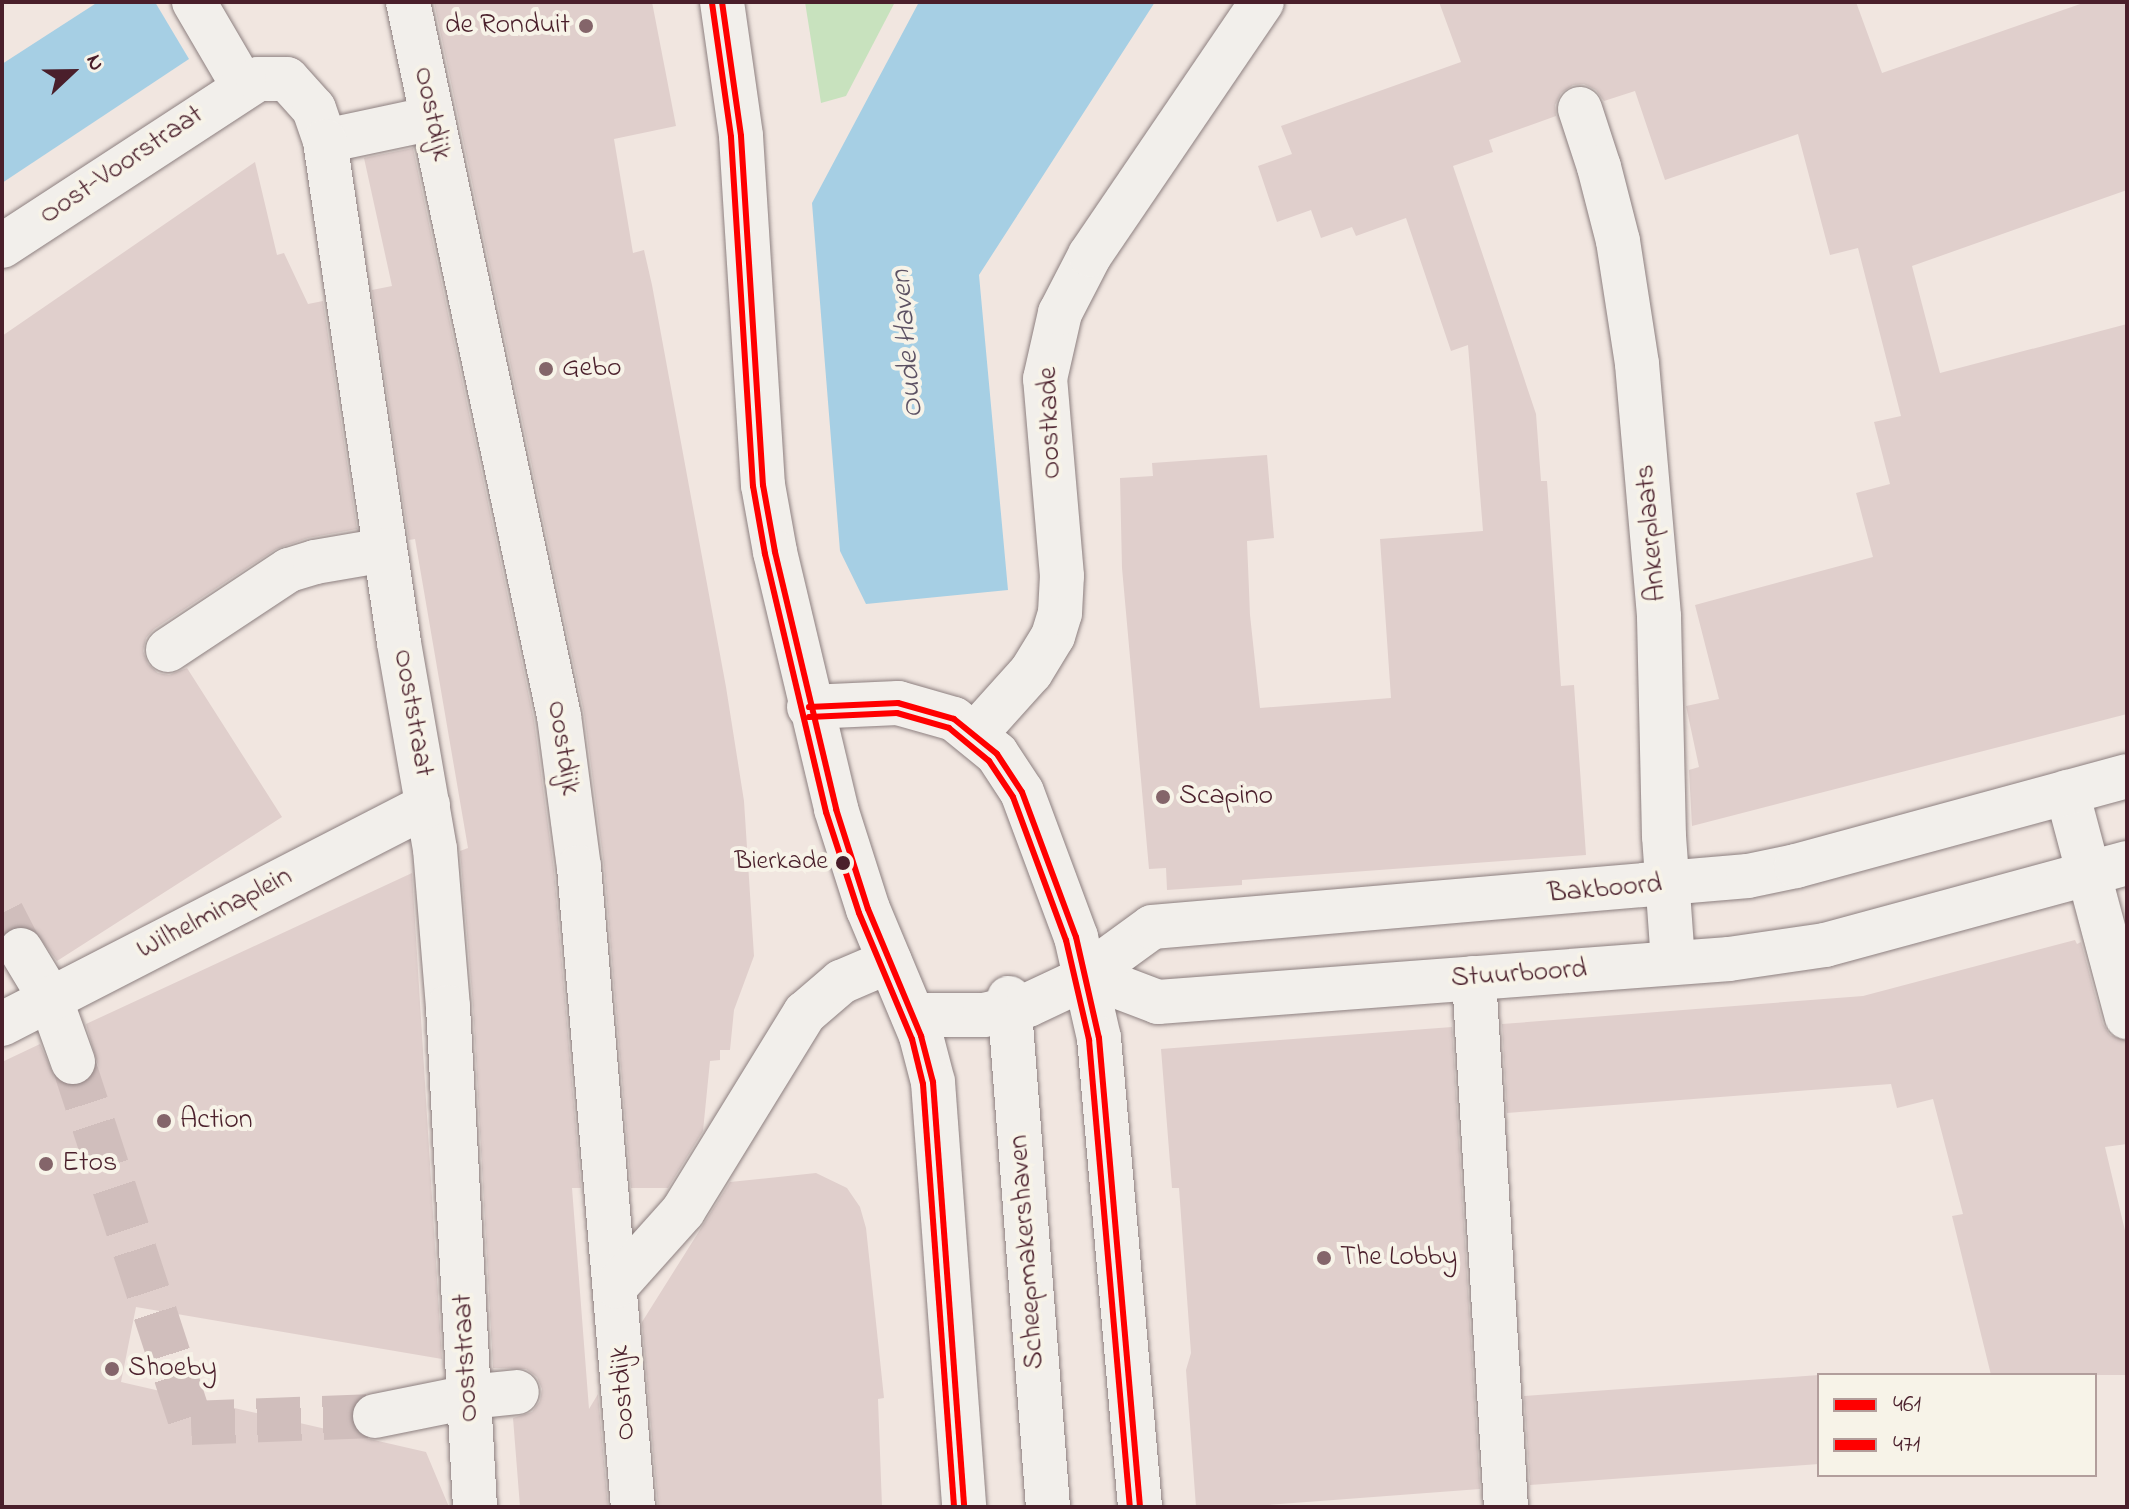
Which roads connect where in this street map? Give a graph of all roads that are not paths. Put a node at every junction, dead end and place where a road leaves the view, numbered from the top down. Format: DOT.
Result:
graph roads {
  1 [pos="194,2"];
  2 [pos="408,2"];
  3 [pos="722,2"];
  4 [pos="1262,2"];
  5 [pos="243,86"];
  6 [pos="1580,109"];
  7 [pos="433,118"];
  8 [pos="325,141"];
  9 [pos="2,246"];
  10 [pos="385,550"];
  11 [pos="168,650"];
  12 [pos="809,707"];
  13 [pos="976,733"];
  14 [pos="2127,776"];
  15 [pos="2067,792"];
  16 [pos="428,805"];
  17 [pos="2108,868"];
  18 [pos="1667,885"];
  19 [pos="21,950"];
  20 [pos="890,961"];
  21 [pos="1673,963"];
  22 [pos="1087,975"];
  23 [pos="1474,978"];
  24 [pos="50,998"];
  25 [pos="1010,1004"];
  26 [pos="913,1015"];
  27 [pos="2127,1017"];
  28 [pos="2,1024"];
  29 [pos="73,1062"];
  30 [pos="616,1286"];
  31 [pos="517,1392"];
  32 [pos="469,1397"];
  33 [pos="375,1416"];
  34 [pos="475,1507"];
  35 [pos="633,1507"];
  36 [pos="964,1507"];
  37 [pos="1048,1507"];
  38 [pos="1140,1507"];
  39 [pos="1506,1507"];
  1 -- 5 [label="street"];
  2 -- 7 [label="street, Oostdijk"];
  3 -- 12 [label="street"];
  4 -- 13 [label="street, Oostkade"];
  5 -- 8 [label="street, Ooststraat"];
  5 -- 9 [label="street, Oost-Voorstraat"];
  6 -- 18 [label="street, Ankerplaats"];
  7 -- 8 [label="street"];
  7 -- 30 [label="street, Oostdijk"];
  8 -- 10 [label="street, Ooststraat"];
  10 -- 11 [label="street"];
  10 -- 16 [label="street, Ooststraat"];
  12 -- 13 [label="street"];
  12 -- 20 [label="street"];
  13 -- 22 [label="street"];
  14 -- 15 [label="street, Bakboord"];
  15 -- 17 [label="street"];
  15 -- 18 [label="street, Bakboord"];
  16 -- 24 [label="street, Wilhelminaplein"];
  16 -- 32 [label="street, Ooststraat"];
  17 -- 21 [label="street, Stuurboord"];
  17 -- 27 [label="street"];
  18 -- 21 [label="street, Ankerplaats"];
  18 -- 22 [label="street, Bakboord"];
  19 -- 24 [label="street"];
  20 -- 26 [label="street"];
  20 -- 30 [label="street"];
  21 -- 23 [label="street, Stuurboord"];
  22 -- 23 [label="street, Stuurboord"];
  22 -- 25 [label="street"];
  22 -- 38 [label="street"];
  23 -- 39 [label="street"];
  24 -- 28 [label="street, Wilhelminaplein"];
  24 -- 29 [label="street"];
  25 -- 26 [label="street"];
  25 -- 37 [label="street, Scheepmakershaven"];
  26 -- 36 [label="street"];
  30 -- 35 [label="street, Oostdijk"];
  31 -- 32 [label="street"];
  32 -- 33 [label="street"];
  32 -- 34 [label="street, Ooststraat"];
}
